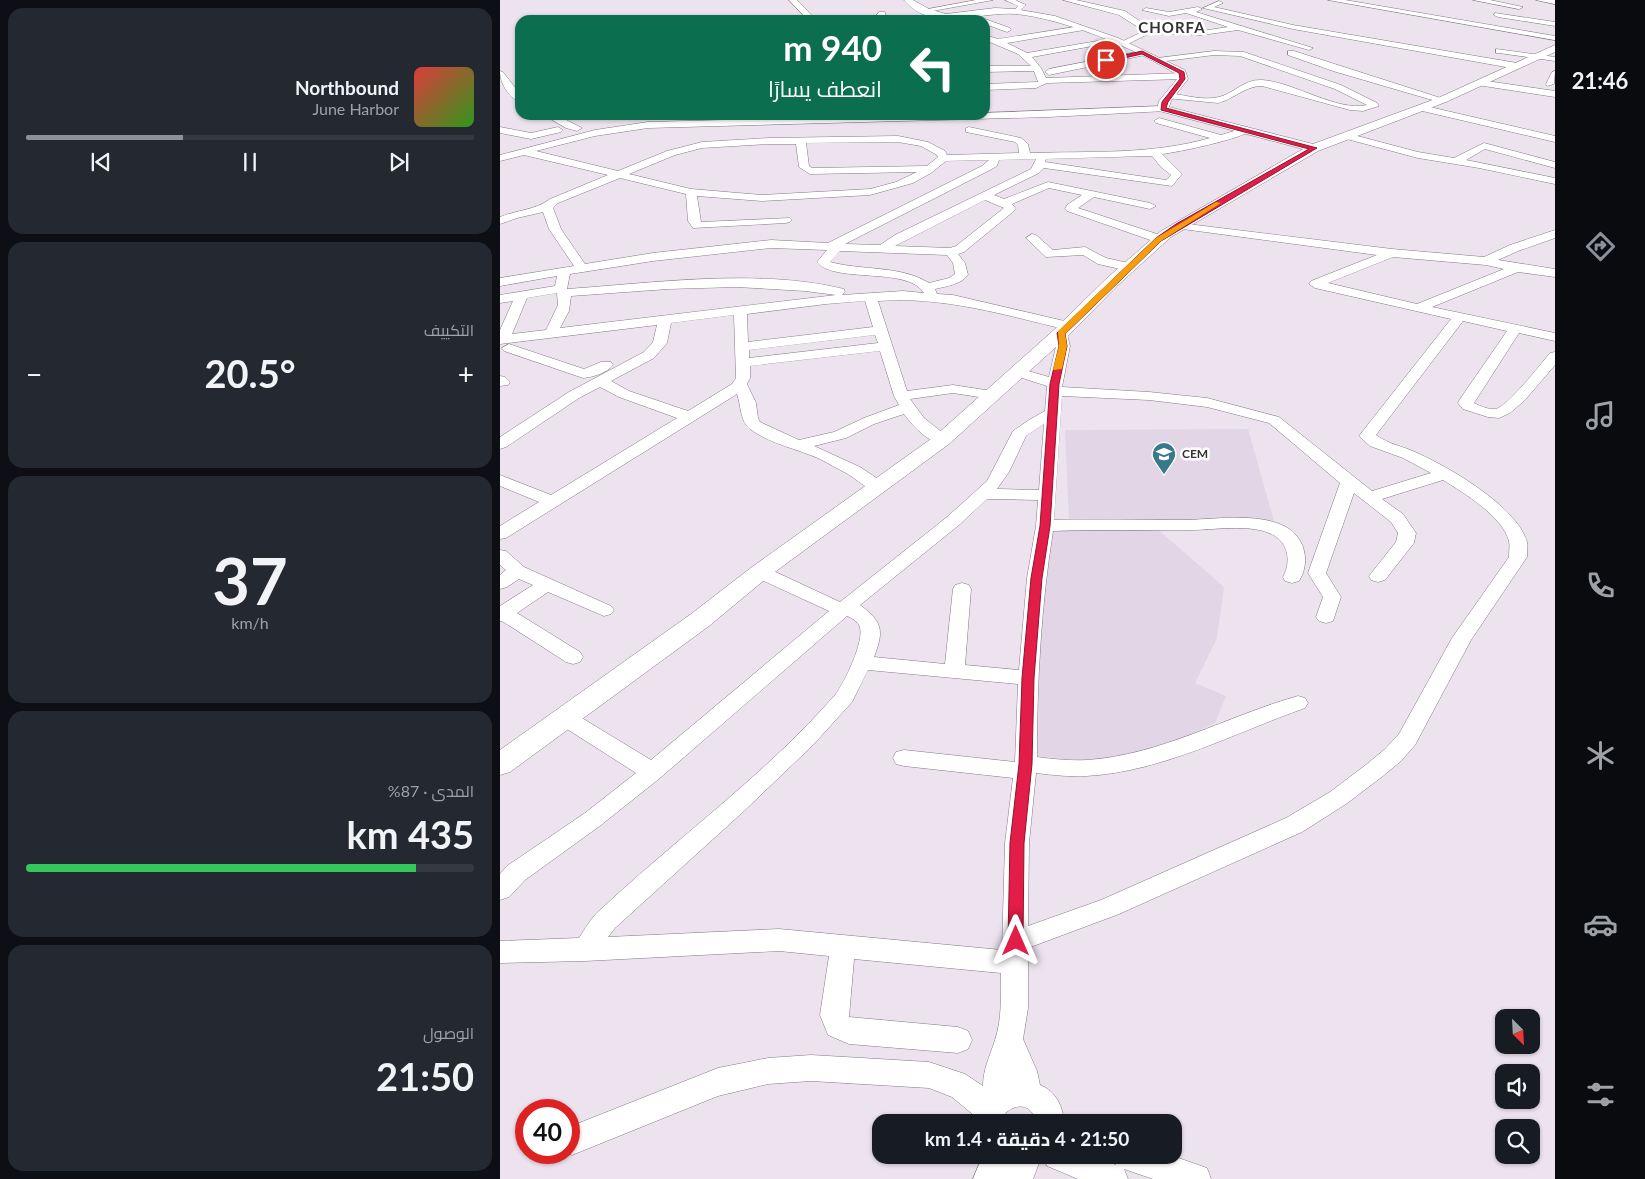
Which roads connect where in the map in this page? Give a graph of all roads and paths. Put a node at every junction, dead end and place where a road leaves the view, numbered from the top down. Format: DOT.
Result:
graph roads {
  1 [pos="793,0"];
  2 [pos="938,0"];
  3 [pos="989,0"];
  4 [pos="1009,0"];
  5 [pos="1067,0"];
  6 [pos="1332,0"];
  7 [pos="1477,0"];
  8 [pos="1540,0"];
  9 [pos="976,1"];
  10 [pos="910,2"];
  11 [pos="1555,2"];
  12 [pos="1219,3"];
  13 [pos="1206,4"];
  14 [pos="1528,8"];
  15 [pos="1109,10"];
  16 [pos="1146,10"];
  17 [pos="1187,11"];
  18 [pos="1262,11"];
  19 [pos="1017,12"];
  20 [pos="1091,13"];
  21 [pos="1487,13"];
  22 [pos="807,15"];
  23 [pos="933,15"];
  24 [pos="941,15"];
  25 [pos="953,15"];
  26 [pos="1073,16"];
  27 [pos="1290,18"];
  28 [pos="1058,21"];
  29 [pos="1279,23"];
  30 [pos="990,24"];
  31 [pos="1043,24"];
  32 [pos="1555,24"];
  33 [pos="1293,26"];
  34 [pos="1016,28"];
  35 [pos="1080,28"];
  36 [pos="1238,28"];
  37 [pos="1007,30"];
  38 [pos="1248,30"];
  39 [pos="990,32"];
  40 [pos="1176,32"];
  41 [pos="1097,34"];
  42 [pos="1153,36"];
  43 [pos="990,39"];
  44 [pos="996,42"];
  45 [pos="1122,43"];
  46 [pos="1012,48"];
  47 [pos="1172,50"];
  48 [pos="1315,50"];
  49 [pos="1493,50"];
  50 [pos="1551,51"];
  51 [pos="1142,53"];
  52 [pos="1208,53"];
  53 [pos="1291,53"];
  54 [pos="1026,55"];
  55 [pos="1084,55"];
  56 [pos="1183,57"];
  57 [pos="1160,61"];
  58 [pos="1147,65"];
  59 [pos="1517,66"];
  60 [pos="1331,67"];
  61 [pos="1130,68"];
  62 [pos="1283,68"];
  63 [pos="990,69"];
  64 [pos="1264,70"];
  65 [pos="1040,71"];
  66 [pos="1368,71"];
  67 [pos="500,74"];
  68 [pos="1555,74"];
  69 [pos="1183,76"];
  70 [pos="1244,76"];
  71 [pos="997,77"];
  72 [pos="1308,77"];
  73 [pos="1488,79"];
  74 [pos="1263,82"];
  75 [pos="1552,84"];
  76 [pos="1006,86"];
  77 [pos="990,87"];
  78 [pos="1555,94"];
  79 [pos="515,95"];
  80 [pos="1011,95"];
  81 [pos="1169,96"];
  82 [pos="1446,98"];
  83 [pos="1163,108"];
  84 [pos="1421,108"];
  85 [pos="990,115"];
  86 [pos="558,120"];
  87 [pos="629,120"];
  88 [pos="818,120"];
  89 [pos="1477,120"];
  90 [pos="1159,121"];
  91 [pos="637,126"];
  92 [pos="571,127"];
  93 [pos="500,130"];
  94 [pos="969,130"];
  95 [pos="1247,130"];
  96 [pos="595,133"];
  97 [pos="1346,136"];
  98 [pos="1223,138"];
  99 [pos="1555,139"];
  100 [pos="801,140"];
  101 [pos="500,146"];
  102 [pos="1484,146"];
  103 [pos="1314,148"];
  104 [pos="524,152"];
  105 [pos="1156,152"];
  106 [pos="1117,154"];
  107 [pos="1025,156"];
  108 [pos="995,157"];
  109 [pos="500,158"];
  110 [pos="943,158"];
  111 [pos="1042,160"];
  112 [pos="1456,162"];
  113 [pos="1555,165"];
  114 [pos="1122,166"];
  115 [pos="931,169"];
  116 [pos="832,171"];
  117 [pos="620,174"];
  118 [pos="1555,181"];
  119 [pos="691,192"];
  120 [pos="1092,194"];
  121 [pos="832,195"];
  122 [pos="986,196"];
  123 [pos="786,197"];
  124 [pos="928,197"];
  125 [pos="1004,203"];
  126 [pos="1150,206"];
  127 [pos="962,207"];
  128 [pos="547,208"];
  129 [pos="786,220"];
  130 [pos="500,221"];
  131 [pos="1178,226"];
  132 [pos="1555,234"];
  133 [pos="1032,238"];
  134 [pos="1159,239"];
  135 [pos="785,243"];
  136 [pos="834,247"];
  137 [pos="881,250"];
  138 [pos="950,252"];
  139 [pos="1392,253"];
  140 [pos="1486,261"];
  141 [pos="581,268"];
  142 [pos="1129,268"];
  143 [pos="1517,268"];
  144 [pos="564,271"];
  145 [pos="1555,273"];
  146 [pos="500,282"];
  147 [pos="634,288"];
  148 [pos="563,291"];
  149 [pos="930,291"];
  150 [pos="523,296"];
  151 [pos="866,296"];
  152 [pos="500,299"];
  153 [pos="727,306"];
  154 [pos="1420,307"];
  155 [pos="660,314"];
  156 [pos="1459,317"];
  157 [pos="1515,329"];
  158 [pos="881,330"];
  159 [pos="1064,330"];
  160 [pos="551,334"];
  161 [pos="1555,337"];
  162 [pos="660,343"];
  163 [pos="503,345"];
  164 [pos="885,346"];
  165 [pos="741,347"];
  166 [pos="1555,356"];
  167 [pos="743,363"];
  168 [pos="1018,372"];
  169 [pos="601,381"];
  170 [pos="740,384"];
  171 [pos="1055,387"];
  172 [pos="992,395"];
  173 [pos="904,402"];
  174 [pos="1052,414"];
  175 [pos="689,417"];
  176 [pos="942,440"];
  177 [pos="500,444"];
  178 [pos="800,445"];
  179 [pos="1444,475"];
  180 [pos="500,480"];
  181 [pos="1349,482"];
  182 [pos="878,487"];
  183 [pos="983,494"];
  184 [pos="1047,495"];
  185 [pos="1369,497"];
  186 [pos="550,501"];
  187 [pos="1045,526"];
  188 [pos="500,534"];
  189 [pos="500,555"];
  190 [pos="518,571"];
  191 [pos="760,572"];
  192 [pos="1378,576"];
  193 [pos="1292,577"];
  194 [pos="500,583"];
  195 [pos="547,584"];
  196 [pos="962,589"];
  197 [pos="846,609"];
  198 [pos="604,610"];
  199 [pos="502,614"];
  200 [pos="1326,617"];
  201 [pos="573,657"];
  202 [pos="862,663"];
  203 [pos="954,672"];
  204 [pos="1028,678"];
  205 [pos="1298,703"];
  206 [pos="564,718"];
  207 [pos="904,758"];
  208 [pos="500,765"];
  209 [pos="1025,768"];
  210 [pos="652,772"];
  211 [pos="500,890"];
  212 [pos="844,945"];
  213 [pos="585,950"];
  214 [pos="500,952"];
  215 [pos="1016,952"];
  216 [pos="1009,1039"];
  217 [pos="958,1040"];
  218 [pos="1028,1094"];
  219 [pos="991,1111"];
  220 [pos="1048,1114"];
  221 [pos="580,1137"];
  222 [pos="995,1164"];
  223 [pos="1023,1164"];
  224 [pos="1079,1164"];
  225 [pos="1153,1164"];
  226 [pos="988,1179"];
  227 [pos="1018,1179"];
  228 [pos="1113,1179"];
  229 [pos="1196,1179"];
  1 -- 22 [label="street"];
  2 -- 10 [label="street"];
  3 -- 9 [label="street"];
  4 -- 19 [label="street"];
  5 -- 15 [label="street"];
  6 -- 50 [label="street"];
  7 -- 14 [label="street"];
  8 -- 11 [label="street"];
  9 -- 24 [label="street"];
  10 -- 23 [label="main road"];
  12 -- 13 [label="street"];
  12 -- 18 [label="street"];
  13 -- 17 [label="street"];
  13 -- 29 [label="street"];
  15 -- 20 [label="street"];
  15 -- 42 [label="street"];
  16 -- 17 [label="street"];
  17 -- 36 [label="street"];
  19 -- 25 [label="main road"];
  19 -- 28 [label="main road"];
  21 -- 32 [label="street"];
  26 -- 28 [label="street"];
  27 -- 29 [label="street"];
  28 -- 31 [label="street"];
  28 -- 35 [label="main road"];
  29 -- 33 [label="street"];
  30 -- 37 [label="street"];
  33 -- 38 [label="street"];
  33 -- 59 [label="street"];
  34 -- 37 [label="street"];
  35 -- 41 [label="main road"];
  35 -- 44 [label="street"];
  36 -- 38 [label="street"];
  36 -- 40 [label="street"];
  37 -- 39 [label="street"];
  38 -- 48 [label="street"];
  40 -- 42 [label="street"];
  40 -- 52 [label="street"];
  41 -- 45 [label="main road"];
  41 -- 46 [label="street"];
  42 -- 45 [label="street"];
  43 -- 44 [label="street"];
  44 -- 46 [label="street"];
  45 -- 51 [label="main road"];
  45 -- 54 [label="street"];
  45 -- 55 [label="street"];
  46 -- 54 [label="street"];
  47 -- 56 [label="street"];
  49 -- 50 [label="street"];
  50 -- 59 [label="main road"];
  51 -- 57 [label="main road"];
  51 -- 65 [label="street"];
  52 -- 56 [label="street"];
  52 -- 62 [label="street"];
  53 -- 60 [label="street"];
  54 -- 65 [label="street"];
  56 -- 57 [label="street"];
  57 -- 58 [label="street"];
  57 -- 69 [label="main road"];
  59 -- 73 [label="main road"];
  60 -- 72 [label="street"];
  60 -- 82 [label="street"];
  61 -- 65 [label="street"];
  62 -- 64 [label="street"];
  62 -- 72 [label="street"];
  63 -- 65 [label="street"];
  65 -- 69 [label="street"];
  65 -- 76 [label="street"];
  66 -- 82 [label="street"];
  67 -- 79 [label="street"];
  68 -- 75 [label="street"];
  69 -- 81 [label="main road"];
  70 -- 74 [label="street"];
  71 -- 76 [label="street"];
  72 -- 74 [label="street"];
  73 -- 75 [label="street"];
  73 -- 78 [label="street"];
  73 -- 82 [label="main road"];
  74 -- 81 [label="street"];
  76 -- 77 [label="street"];
  76 -- 80 [label="street"];
  81 -- 83 [label="main road"];
  82 -- 84 [label="main road"];
  83 -- 85 [label="street"];
  83 -- 95 [label="main road"];
  84 -- 89 [label="street"];
  84 -- 97 [label="main road"];
  86 -- 92 [label="street"];
  87 -- 91 [label="street"];
  88 -- 91 [label="street"];
  89 -- 99 [label="street"];
  89 -- 102 [label="street"];
  90 -- 98 [label="street"];
  91 -- 96 [label="street"];
  92 -- 93 [label="street"];
  92 -- 96 [label="street"];
  94 -- 107 [label="street"];
  95 -- 98 [label="street"];
  95 -- 103 [label="main road"];
  96 -- 104 [label="street"];
  97 -- 103 [label="main road"];
  97 -- 112 [label="street"];
  98 -- 105 [label="street"];
  100 -- 110 [label="street"];
  100 -- 116 [label="street"];
  100 -- 117 [label="street"];
  101 -- 104 [label="street"];
  102 -- 112 [label="street"];
  102 -- 113 [label="street"];
  103 -- 131 [label="main road"];
  104 -- 109 [label="street"];
  104 -- 117 [label="street"];
  105 -- 106 [label="street"];
  105 -- 111 [label="street"];
  106 -- 111 [label="street"];
  106 -- 114 [label="street"];
  107 -- 108 [label="street"];
  107 -- 111 [label="street"];
  108 -- 110 [label="street"];
  108 -- 124 [label="street"];
  110 -- 115 [label="street"];
  111 -- 122 [label="street"];
  112 -- 118 [label="street"];
  115 -- 116 [label="street"];
  115 -- 121 [label="street"];
  116 -- 121 [label="street"];
  117 -- 119 [label="street"];
  117 -- 128 [label="street"];
  119 -- 123 [label="street"];
  119 -- 129 [label="street"];
  120 -- 125 [label="street"];
  120 -- 126 [label="street"];
  120 -- 134 [label="street"];
  121 -- 123 [label="street"];
  122 -- 125 [label="street"];
  122 -- 127 [label="street"];
  123 -- 129 [label="street"];
  124 -- 127 [label="street"];
  124 -- 136 [label="street"];
  125 -- 138 [label="street"];
  127 -- 137 [label="street"];
  128 -- 130 [label="street"];
  128 -- 141 [label="street"];
  129 -- 135 [label="street"];
  131 -- 134 [label="main road"];
  131 -- 139 [label="street"];
  132 -- 140 [label="street"];
  133 -- 142 [label="street"];
  134 -- 142 [label="main road"];
  135 -- 136 [label="street"];
  135 -- 141 [label="street"];
  136 -- 137 [label="street"];
  136 -- 149 [label="street"];
  137 -- 138 [label="street"];
  138 -- 149 [label="street"];
  139 -- 140 [label="street"];
  139 -- 154 [label="street"];
  140 -- 143 [label="street"];
  141 -- 144 [label="street"];
  142 -- 159 [label="main road"];
  143 -- 145 [label="street"];
  143 -- 154 [label="street"];
  144 -- 146 [label="street"];
  144 -- 148 [label="street"];
  147 -- 148 [label="street"];
  147 -- 151 [label="street"];
  147 -- 153 [label="street"];
  148 -- 150 [label="street"];
  148 -- 160 [label="street"];
  149 -- 151 [label="street"];
  149 -- 159 [label="street"];
  150 -- 152 [label="street"];
  150 -- 163 [label="street"];
  151 -- 153 [label="street"];
  151 -- 158 [label="street"];
  153 -- 155 [label="street"];
  153 -- 165 [label="street"];
  154 -- 156 [label="street"];
  155 -- 160 [label="street"];
  155 -- 162 [label="street"];
  156 -- 157 [label="street"];
  156 -- 179 [label="street"];
  157 -- 161 [label="street"];
  157 -- 166 [label="street"];
  158 -- 164 [label="street"];
  158 -- 165 [label="street"];
  159 -- 168 [label="main road"];
  159 -- 171 [label="street"];
  160 -- 163 [label="street"];
  162 -- 163 [label="street"];
  162 -- 169 [label="street"];
  164 -- 167 [label="street"];
  164 -- 173 [label="street"];
  165 -- 167 [label="street"];
  167 -- 170 [label="street"];
  168 -- 171 [label="street"];
  168 -- 172 [label="main road"];
  169 -- 175 [label="street"];
  169 -- 177 [label="street"];
  170 -- 175 [label="street"];
  170 -- 178 [label="street"];
  171 -- 174 [label="street"];
  171 -- 181 [label="street"];
  172 -- 173 [label="street"];
  172 -- 176 [label="main road"];
  173 -- 176 [label="street"];
  173 -- 178 [label="street"];
  174 -- 183 [label="street"];
  174 -- 184 [label="street"];
  175 -- 186 [label="street"];
  176 -- 182 [label="main road"];
  178 -- 182 [label="street"];
  179 -- 185 [label="street"];
  179 -- 215 [label="street"];
  180 -- 186 [label="street"];
  181 -- 185 [label="street"];
  181 -- 200 [label="street"];
  182 -- 191 [label="main road"];
  183 -- 184 [label="street"];
  183 -- 197 [label="street"];
  184 -- 187 [label="street"];
  185 -- 192 [label="street"];
  186 -- 188 [label="street"];
  187 -- 193 [label="street"];
  187 -- 204 [label="street"];
  189 -- 190 [label="street"];
  190 -- 194 [label="street"];
  190 -- 195 [label="street"];
  191 -- 197 [label="street"];
  191 -- 206 [label="main road"];
  195 -- 198 [label="street"];
  195 -- 199 [label="street"];
  196 -- 203 [label="street"];
  197 -- 202 [label="street"];
  197 -- 210 [label="street"];
  199 -- 201 [label="street"];
  202 -- 203 [label="street"];
  202 -- 213 [label="street"];
  203 -- 204 [label="street"];
  204 -- 209 [label="street"];
  205 -- 209 [label="street"];
  206 -- 208 [label="main road"];
  206 -- 210 [label="street"];
  207 -- 209 [label="street"];
  209 -- 215 [label="street"];
  210 -- 211 [label="street"];
  212 -- 213 [label="street"];
  212 -- 215 [label="street"];
  212 -- 217 [label="street"];
  213 -- 214 [label="street"];
  215 -- 216 [label="street"];
  216 -- 218 [label="street"];
  216 -- 219 [label="street"];
  218 -- 219 [label="street"];
  218 -- 220 [label="street"];
  219 -- 221 [label="street"];
  222 -- 226 [label="street"];
  223 -- 227 [label="street"];
  224 -- 228 [label="street"];
  225 -- 229 [label="street"];
}
